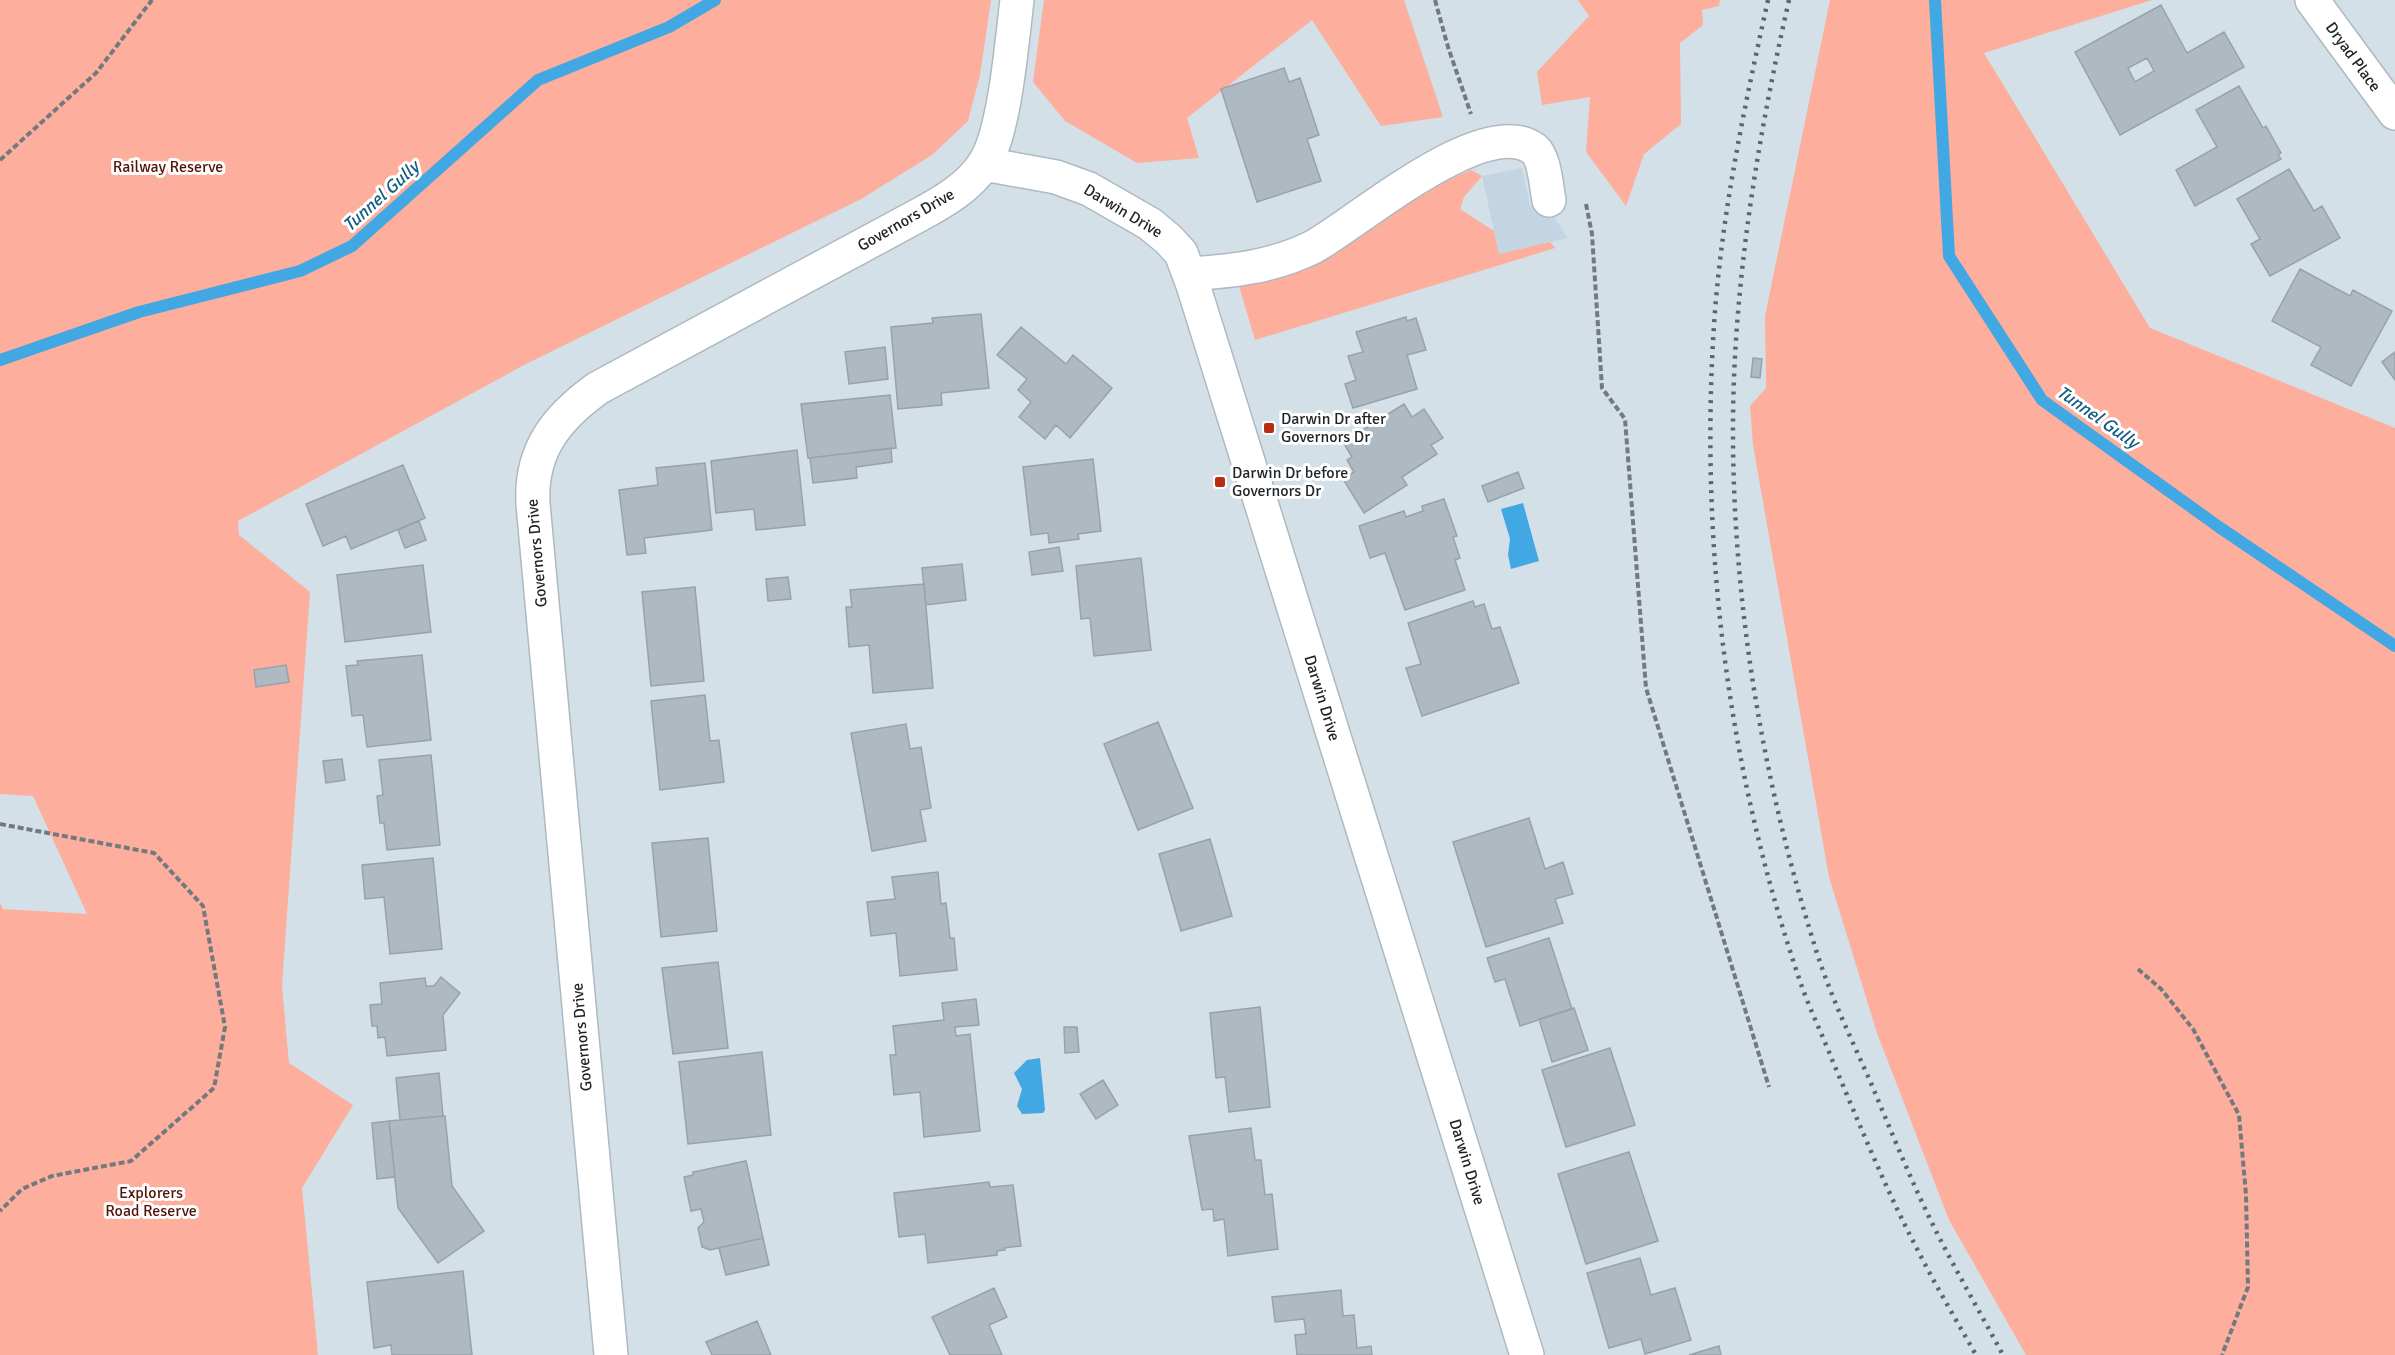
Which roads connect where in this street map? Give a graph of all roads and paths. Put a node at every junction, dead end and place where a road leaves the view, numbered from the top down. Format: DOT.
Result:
graph roads {
  1 [pos="152,0"];
  2 [pos="1017,0"];
  3 [pos="1435,0"];
  4 [pos="2312,0"];
  5 [pos="2395,113"];
  6 [pos="1488,145"];
  7 [pos="0,160"];
  8 [pos="984,164"];
  9 [pos="1549,200"];
  10 [pos="1586,202"];
  11 [pos="1189,274"];
  12 [pos="0,824"];
  13 [pos="2138,969"];
  14 [pos="1769,1087"];
  15 [pos="0,1211"];
  16 [pos="611,1355"];
  17 [pos="1527,1355"];
  18 [pos="2222,1355"];
  1 -- 7 [label="path"];
  2 -- 8 [label="main road, Governors Drive"];
  3 -- 6 [label="path"];
  4 -- 5 [label="main road, Dryad Place"];
  6 -- 9 [label="main road"];
  6 -- 11 [label="main road"];
  8 -- 11 [label="main road, Darwin Drive"];
  8 -- 16 [label="main road, Governors Drive"];
  10 -- 14 [label="path"];
  11 -- 17 [label="main road, Darwin Drive"];
  12 -- 15 [label="path"];
  13 -- 18 [label="path"];
}
